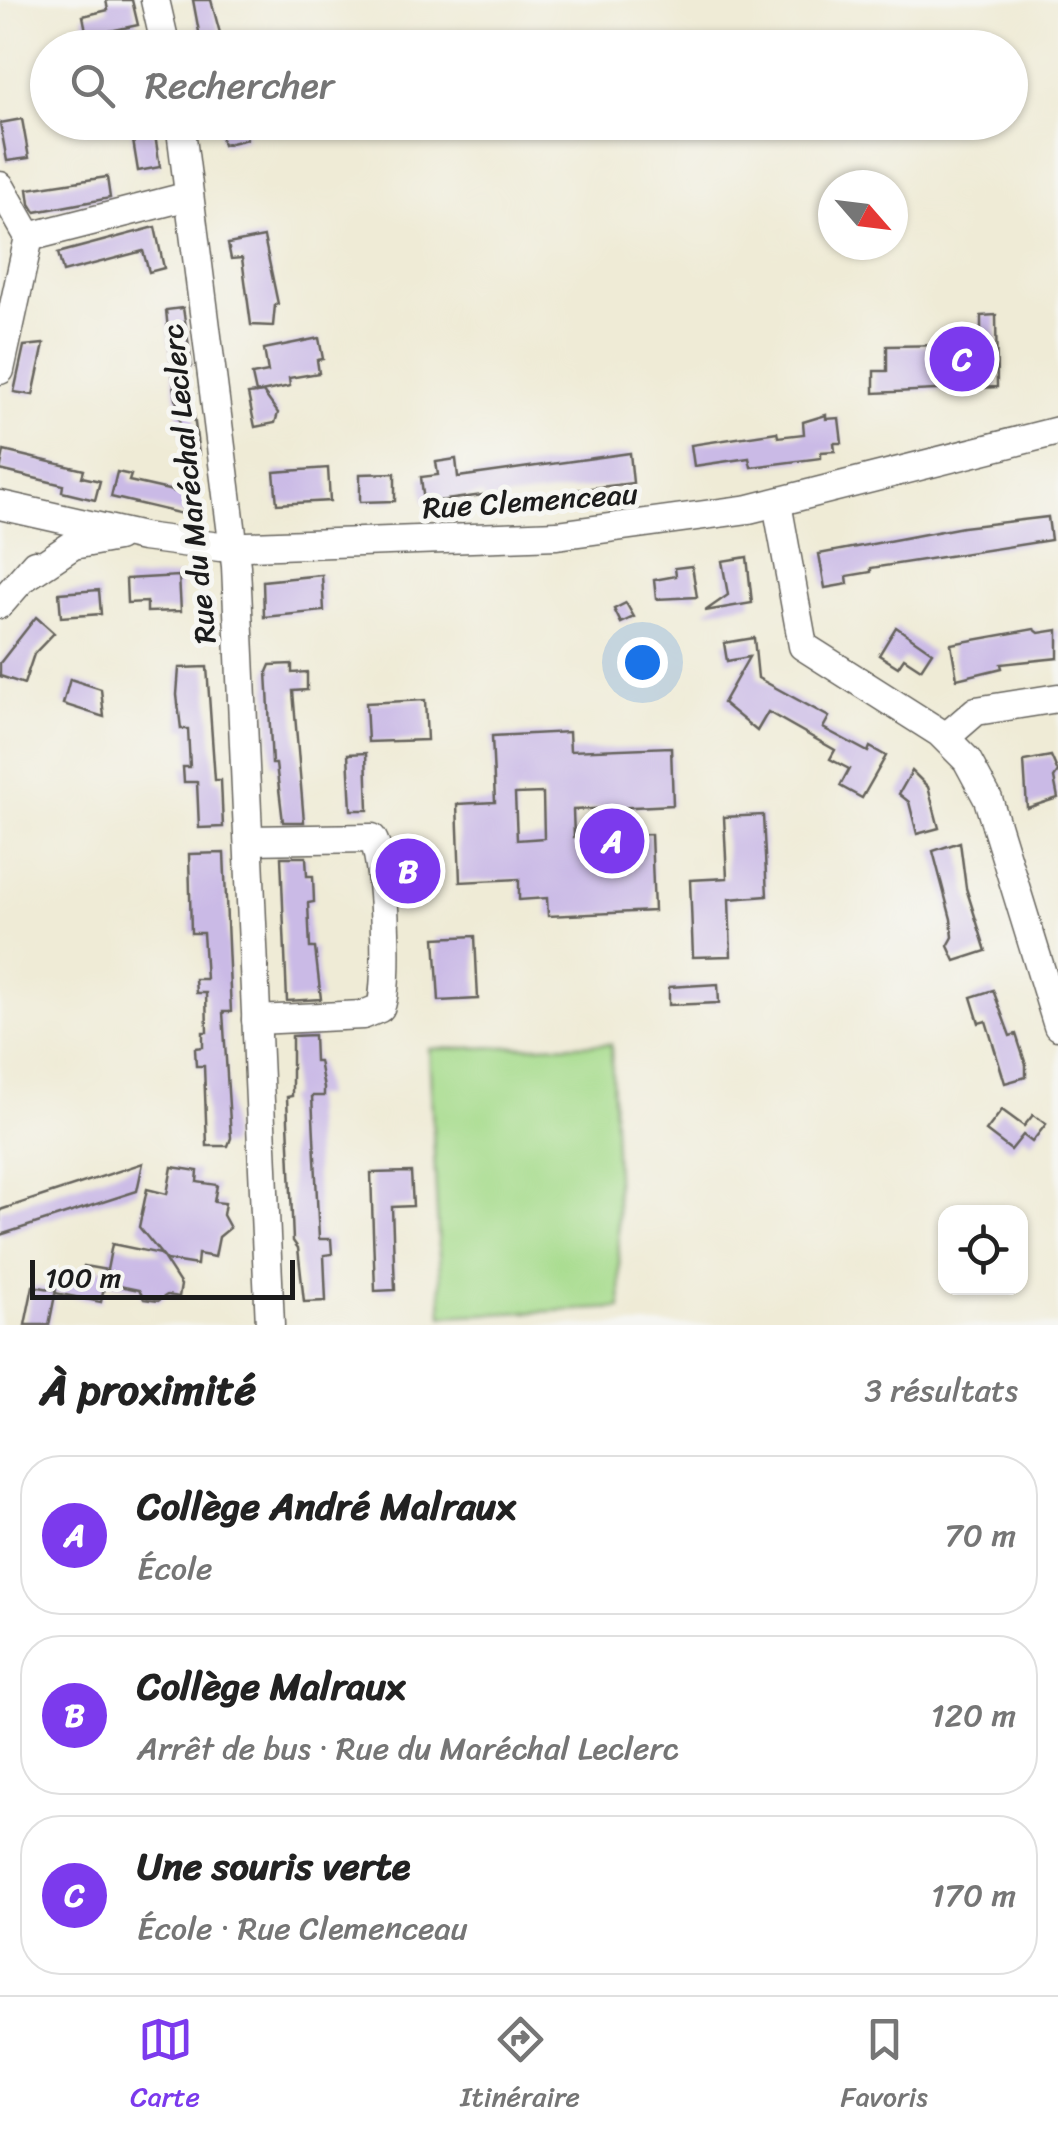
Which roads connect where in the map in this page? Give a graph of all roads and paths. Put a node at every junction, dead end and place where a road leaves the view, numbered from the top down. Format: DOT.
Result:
graph roads {
  1 [pos="155,0"];
  2 [pos="162,30"];
  3 [pos="182,140"];
  4 [pos="0,186"];
  5 [pos="189,196"];
  6 [pos="29,237"];
  7 [pos="0,370"];
  8 [pos="1058,431"];
  9 [pos="777,503"];
  10 [pos="13,508"];
  11 [pos="70,521"];
  12 [pos="143,537"];
  13 [pos="234,547"];
  14 [pos="42,562"];
  15 [pos="0,604"];
  16 [pos="1058,698"];
  17 [pos="946,738"];
  18 [pos="248,840"];
  19 [pos="256,1020"];
  20 [pos="1058,1026"];
  21 [pos="270,1325"];
  1 -- 2 [label="street"];
  3 -- 5 [label="street, Rue du Maréchal Leclerc"];
  4 -- 6 [label="street"];
  5 -- 6 [label="street"];
  5 -- 13 [label="street, Rue du Maréchal Leclerc"];
  6 -- 7 [label="street"];
  8 -- 9 [label="street, Rue Clemenceau"];
  9 -- 13 [label="street, Rue Clemenceau"];
  9 -- 17 [label="street"];
  10 -- 11 [label="street, Rue Clemenceau"];
  10 -- 14 [label="street"];
  11 -- 12 [label="street, Rue Clemenceau"];
  11 -- 14 [label="street"];
  12 -- 13 [label="street, Rue Clemenceau"];
  12 -- 14 [label="street"];
  13 -- 18 [label="street, Rue du Maréchal Leclerc"];
  14 -- 15 [label="street"];
  16 -- 17 [label="street"];
  17 -- 20 [label="street"];
  18 -- 19 [label="street, Rue du Maréchal Leclerc"];
  18 -- 19 [label="street"];
  19 -- 21 [label="street, Rue du Maréchal Leclerc"];
}
